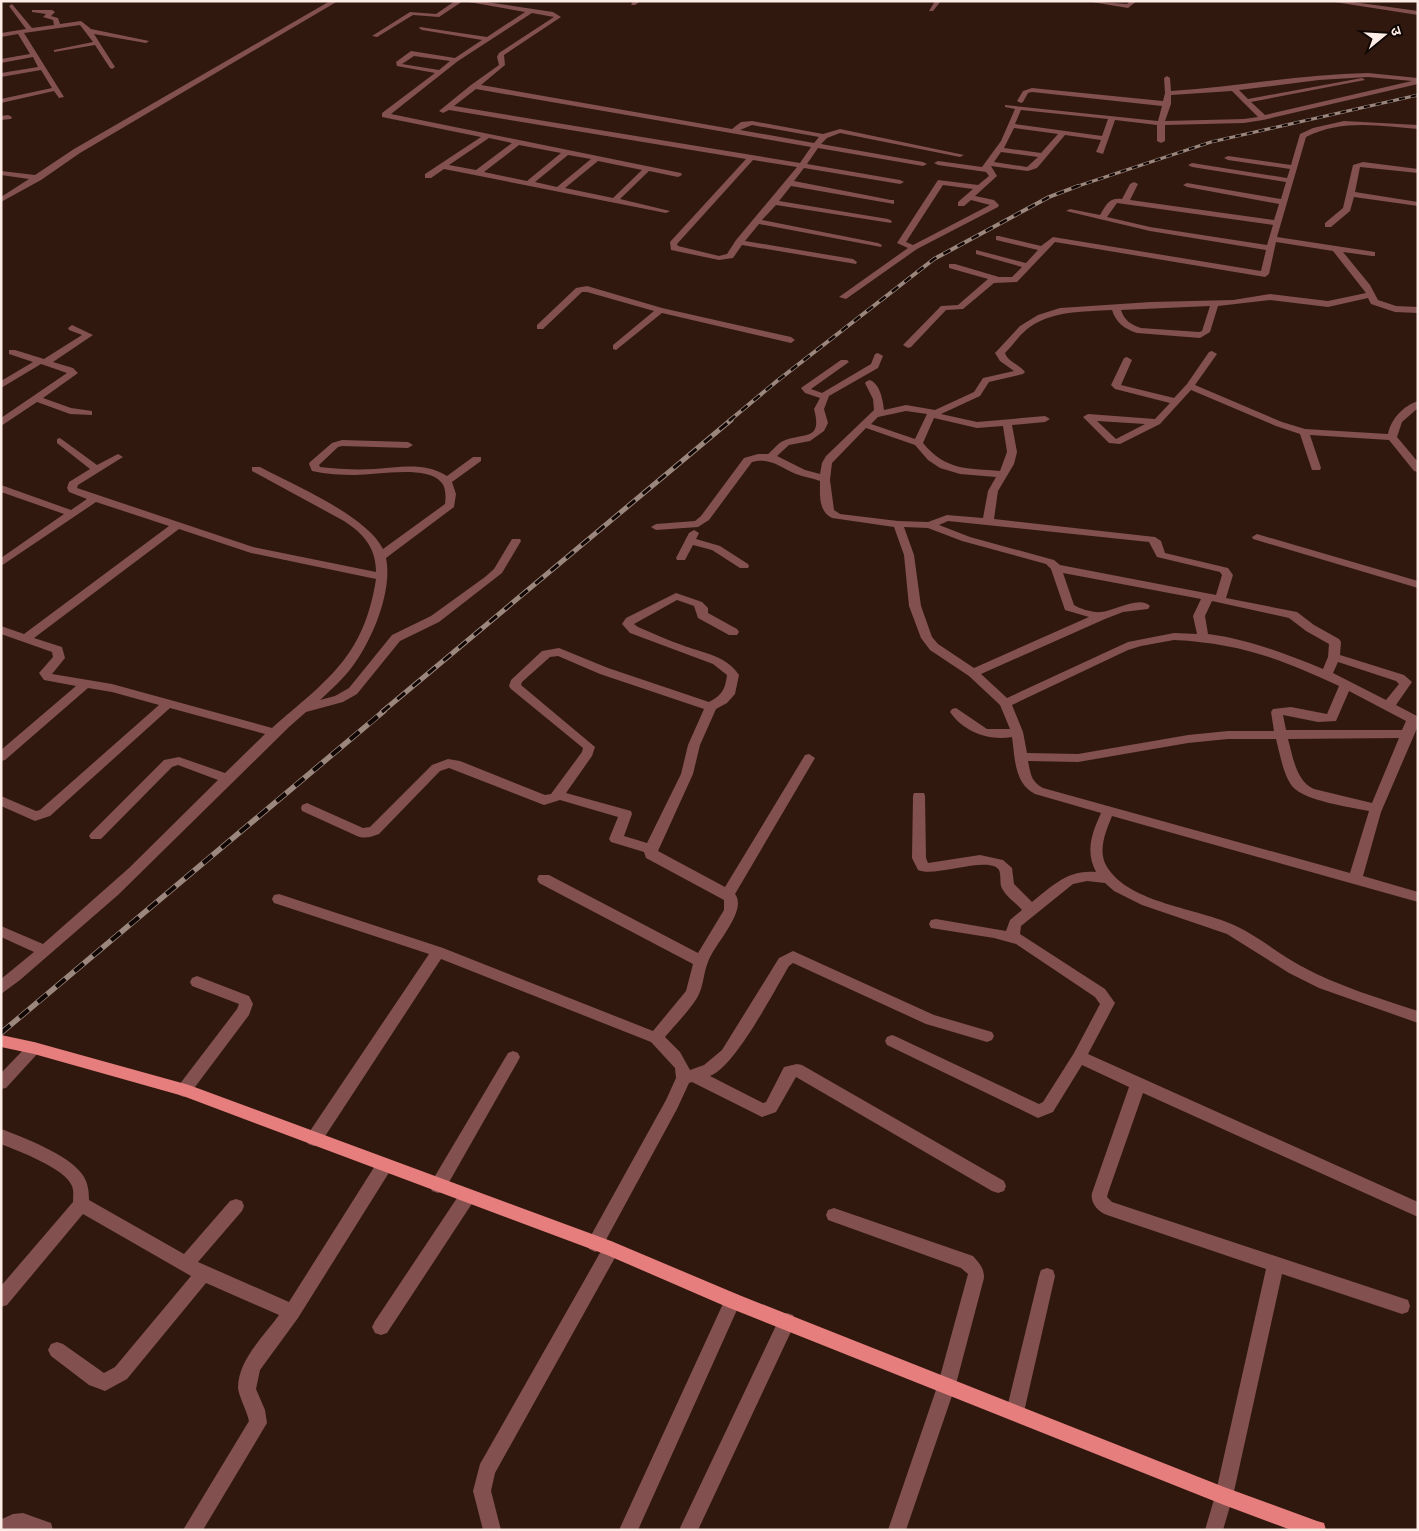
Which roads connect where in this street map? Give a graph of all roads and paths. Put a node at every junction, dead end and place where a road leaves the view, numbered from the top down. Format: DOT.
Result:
graph roads {
  1 [pos="335,1"];
  2 [pos="460,1"];
  3 [pos="466,1"];
  4 [pos="938,1"];
  5 [pos="1089,1"];
  6 [pos="1134,1"];
  7 [pos="1331,1"];
  8 [pos="12,6"];
  9 [pos="530,10"];
  10 [pos="931,10"];
  11 [pos="34,11"];
  12 [pos="1418,12"];
  13 [pos="58,26"];
  14 [pos="422,28"];
  15 [pos="30,30"];
  16 [pos="89,31"];
  17 [pos="20,32"];
  18 [pos="1,34"];
  19 [pos="375,36"];
  20 [pos="489,39"];
  21 [pos="146,41"];
  22 [pos="97,43"];
  23 [pos="56,50"];
  24 [pos="34,55"];
  25 [pos="456,60"];
  26 [pos="1,61"];
  27 [pos="112,67"];
  28 [pos="42,68"];
  29 [pos="441,72"];
  30 [pos="1373,74"];
  31 [pos="1,76"];
  32 [pos="1167,78"];
  33 [pos="1418,81"];
  34 [pos="473,86"];
  35 [pos="55,88"];
  36 [pos="1233,88"];
  37 [pos="1168,93"];
  38 [pos="61,97"];
  39 [pos="1,101"];
  40 [pos="1246,101"];
  41 [pos="1020,104"];
  42 [pos="1166,104"];
  43 [pos="1007,106"];
  44 [pos="1112,118"];
  45 [pos="1263,118"];
  46 [pos="1161,122"];
  47 [pos="1012,126"];
  48 [pos="1418,127"];
  49 [pos="733,131"];
  50 [pos="1062,133"];
  51 [pos="486,136"];
  52 [pos="824,136"];
  53 [pos="1104,138"];
  54 [pos="1162,141"];
  55 [pos="517,143"];
  56 [pos="816,145"];
  57 [pos="999,149"];
  58 [pos="567,152"];
  59 [pos="1100,152"];
  60 [pos="960,155"];
  61 [pos="1043,156"];
  62 [pos="597,158"];
  63 [pos="751,158"];
  64 [pos="1228,158"];
  65 [pos="938,163"];
  66 [pos="922,164"];
  67 [pos="802,165"];
  68 [pos="1192,165"];
  69 [pos="443,166"];
  70 [pos="987,166"];
  71 [pos="1292,167"];
  72 [pos="647,169"];
  73 [pos="1418,171"];
  74 [pos="1,172"];
  75 [pos="478,173"];
  76 [pos="678,175"];
  77 [pos="428,176"];
  78 [pos="38,178"];
  79 [pos="1288,180"];
  80 [pos="900,182"];
  81 [pos="529,183"];
  82 [pos="790,183"];
  83 [pos="1134,184"];
  84 [pos="1187,185"];
  85 [pos="979,188"];
  86 [pos="559,189"];
  87 [pos="1350,194"];
  88 [pos="970,196"];
  89 [pos="1,200"];
  90 [pos="614,201"];
  91 [pos="1125,201"];
  92 [pos="774,202"];
  93 [pos="891,202"];
  94 [pos="1284,202"];
  95 [pos="961,204"];
  96 [pos="1418,204"];
  97 [pos="666,211"];
  98 [pos="1070,212"];
  99 [pos="1102,218"];
  100 [pos="888,221"];
  101 [pos="759,222"];
  102 [pos="1277,223"];
  103 [pos="1328,225"];
  104 [pos="999,238"];
  105 [pos="739,242"];
  106 [pos="1271,244"];
  107 [pos="878,245"];
  108 [pos="914,248"];
  109 [pos="1042,249"];
  110 [pos="1336,249"];
  111 [pos="979,252"];
  112 [pos="1372,254"];
  113 [pos="853,262"];
  114 [pos="952,266"];
  115 [pos="1028,266"];
  116 [pos="996,279"];
  117 [pos="1370,295"];
  118 [pos="843,297"];
  119 [pos="1215,303"];
  120 [pos="1116,307"];
  121 [pos="660,310"];
  122 [pos="1418,310"];
  123 [pos="540,327"];
  124 [pos="72,328"];
  125 [pos="791,340"];
  126 [pos="908,345"];
  127 [pos="616,347"];
  128 [pos="12,352"];
  129 [pos="1212,354"];
  130 [pos="878,356"];
  131 [pos="1127,360"];
  132 [pos="43,362"];
  133 [pos="844,362"];
  134 [pos="870,383"];
  135 [pos="1,385"];
  136 [pos="1190,386"];
  137 [pos="824,396"];
  138 [pos="37,399"];
  139 [pos="1175,401"];
  140 [pos="1418,404"];
  141 [pos="89,413"];
  142 [pos="934,414"];
  143 [pos="874,415"];
  144 [pos="1045,419"];
  145 [pos="1157,422"];
  146 [pos="1,423"];
  147 [pos="1007,423"];
  148 [pos="865,425"];
  149 [pos="1304,432"];
  150 [pos="1392,437"];
  151 [pos="60,441"];
  152 [pos="918,443"];
  153 [pos="408,445"];
  154 [pos="118,457"];
  155 [pos="771,457"];
  156 [pos="477,459"];
  157 [pos="1316,468"];
  158 [pos="1418,469"];
  159 [pos="97,470"];
  160 [pos="256,470"];
  161 [pos="1002,474"];
  162 [pos="825,480"];
  163 [pos="447,481"];
  164 [pos="1,488"];
  165 [pos="95,498"];
  166 [pos="70,514"];
  167 [pos="988,522"];
  168 [pos="698,524"];
  169 [pos="898,524"];
  170 [pos="178,525"];
  171 [pos="929,525"];
  172 [pos="656,527"];
  173 [pos="1258,537"];
  174 [pos="690,540"];
  175 [pos="516,541"];
  176 [pos="380,557"];
  177 [pos="681,558"];
  178 [pos="1,563"];
  179 [pos="744,566"];
  180 [pos="1056,568"];
  181 [pos="380,576"];
  182 [pos="1418,586"];
  183 [pos="1214,598"];
  184 [pos="1144,606"];
  185 [pos="1101,616"];
  186 [pos="1,630"];
  187 [pos="733,632"];
  188 [pos="1203,638"];
  189 [pos="25,639"];
  190 [pos="1334,657"];
  191 [pos="973,673"];
  192 [pos="1326,675"];
  193 [pos="84,684"];
  194 [pos="1346,684"];
  195 [pos="1006,703"];
  196 [pos="167,704"];
  197 [pos="710,706"];
  198 [pos="1388,706"];
  199 [pos="300,710"];
  200 [pos="956,712"];
  201 [pos="1415,721"];
  202 [pos="1017,732"];
  203 [pos="275,733"];
  204 [pos="1407,734"];
  205 [pos="1281,736"];
  206 [pos="1,757"];
  207 [pos="1022,757"];
  208 [pos="809,758"];
  209 [pos="229,779"];
  210 [pos="558,795"];
  211 [pos="919,796"];
  212 [pos="1,801"];
  213 [pos="307,808"];
  214 [pos="1376,808"];
  215 [pos="1108,811"];
  216 [pos="96,836"];
  217 [pos="650,849"];
  218 [pos="1107,878"];
  219 [pos="544,879"];
  220 [pos="1355,879"];
  221 [pos="727,895"];
  222 [pos="1418,897"];
  223 [pos="279,899"];
  224 [pos="1031,910"];
  225 [pos="936,924"];
  226 [pos="1,931"];
  227 [pos="1012,937"];
  228 [pos="44,951"];
  229 [pos="438,952"];
  230 [pos="702,961"];
  231 [pos="197,982"];
  232 [pos="1,988"];
  233 [pos="1418,1017"];
  234 [pos="987,1036"];
  235 [pos="656,1038"];
  236 [pos="1,1041"];
  237 [pos="892,1041"];
  238 [pos="34,1048"];
  239 [pos="513,1057"];
  240 [pos="1079,1057"];
  241 [pos="688,1077"];
  242 [pos="1,1083"];
  243 [pos="1138,1084"];
  244 [pos="184,1090"];
  245 [pos="1,1136"];
  246 [pos="314,1139"];
  247 [pos="384,1166"];
  248 [pos="438,1186"];
  249 [pos="998,1186"];
  250 [pos="466,1197"];
  251 [pos="81,1204"];
  252 [pos="236,1206"];
  253 [pos="1418,1210"];
  254 [pos="834,1214"];
  255 [pos="603,1246"];
  256 [pos="1276,1263"];
  257 [pos="186,1264"];
  258 [pos="203,1274"];
  259 [pos="1047,1276"];
  260 [pos="1,1299"];
  261 [pos="733,1301"];
  262 [pos="1402,1306"];
  263 [pos="292,1312"];
  264 [pos="787,1321"];
  265 [pos="382,1327"];
  266 [pos="57,1350"];
  267 [pos="947,1384"];
  268 [pos="1015,1412"];
  269 [pos="1224,1496"];
  270 [pos="3,1530"];
  271 [pos="44,1530"];
  272 [pos="192,1530"];
  273 [pos="492,1530"];
  274 [pos="628,1530"];
  275 [pos="688,1530"];
  276 [pos="897,1530"];
  277 [pos="1214,1530"];
  278 [pos="1317,1530"];
  1 -- 78 [label="street"];
  2 -- 19 [label="street"];
  3 -- 9 [label="street"];
  4 -- 10 [label="street"];
  5 -- 6 [label="street"];
  7 -- 12 [label="street"];
  8 -- 15 [label="street"];
  9 -- 20 [label="street"];
  9 -- 34 [label="street"];
  11 -- 13 [label="street"];
  13 -- 15 [label="street"];
  13 -- 16 [label="street"];
  14 -- 20 [label="street"];
  15 -- 17 [label="street"];
  16 -- 21 [label="street"];
  16 -- 22 [label="street"];
  17 -- 18 [label="street"];
  17 -- 24 [label="street"];
  20 -- 25 [label="street"];
  22 -- 23 [label="street"];
  22 -- 27 [label="street"];
  24 -- 26 [label="street"];
  24 -- 28 [label="street"];
  25 -- 29 [label="street"];
  25 -- 29 [label="street"];
  28 -- 31 [label="street"];
  28 -- 35 [label="street"];
  29 -- 51 [label="street"];
  30 -- 33 [label="street"];
  30 -- 36 [label="street"];
  30 -- 40 [label="street"];
  32 -- 37 [label="street"];
  33 -- 45 [label="street"];
  34 -- 49 [label="street"];
  34 -- 63 [label="street"];
  35 -- 38 [label="street"];
  35 -- 39 [label="street"];
  36 -- 37 [label="street"];
  36 -- 40 [label="street"];
  37 -- 42 [label="street"];
  40 -- 45 [label="street"];
  41 -- 42 [label="street"];
  41 -- 43 [label="street"];
  41 -- 44 [label="street"];
  41 -- 47 [label="street"];
  42 -- 46 [label="street"];
  44 -- 46 [label="street"];
  44 -- 53 [label="street"];
  45 -- 46 [label="street"];
  46 -- 54 [label="street"];
  47 -- 50 [label="street"];
  47 -- 57 [label="street"];
  48 -- 71 [label="street"];
  49 -- 52 [label="street"];
  49 -- 56 [label="street"];
  50 -- 53 [label="street"];
  50 -- 61 [label="street"];
  51 -- 55 [label="street"];
  51 -- 69 [label="street"];
  52 -- 56 [label="street"];
  52 -- 60 [label="street"];
  53 -- 59 [label="street"];
  55 -- 58 [label="street"];
  55 -- 75 [label="street"];
  56 -- 66 [label="street"];
  56 -- 67 [label="street"];
  57 -- 61 [label="street"];
  57 -- 70 [label="street"];
  58 -- 62 [label="street"];
  58 -- 81 [label="street"];
  61 -- 70 [label="street"];
  62 -- 72 [label="street"];
  62 -- 86 [label="street"];
  63 -- 67 [label="street"];
  63 -- 105 [label="street"];
  64 -- 71 [label="street"];
  65 -- 70 [label="street"];
  67 -- 80 [label="street"];
  67 -- 82 [label="street"];
  68 -- 79 [label="street"];
  69 -- 75 [label="street"];
  69 -- 77 [label="street"];
  70 -- 85 [label="street"];
  71 -- 79 [label="street"];
  72 -- 76 [label="street"];
  72 -- 90 [label="street"];
  73 -- 87 [label="street"];
  74 -- 78 [label="street"];
  75 -- 81 [label="street"];
  78 -- 89 [label="street"];
  79 -- 94 [label="street"];
  81 -- 86 [label="street"];
  82 -- 92 [label="street"];
  82 -- 93 [label="street"];
  83 -- 91 [label="street"];
  84 -- 94 [label="street"];
  85 -- 88 [label="street"];
  85 -- 108 [label="street"];
  86 -- 90 [label="street"];
  87 -- 96 [label="street"];
  87 -- 103 [label="street"];
  88 -- 95 [label="street"];
  88 -- 108 [label="street"];
  90 -- 97 [label="street"];
  91 -- 99 [label="street"];
  91 -- 102 [label="street"];
  92 -- 100 [label="street"];
  92 -- 101 [label="street"];
  94 -- 102 [label="street"];
  98 -- 99 [label="street"];
  99 -- 106 [label="street"];
  101 -- 105 [label="street"];
  101 -- 107 [label="street"];
  102 -- 106 [label="street"];
  104 -- 109 [label="street"];
  105 -- 113 [label="street"];
  106 -- 109 [label="street"];
  106 -- 110 [label="street"];
  108 -- 118 [label="street"];
  109 -- 115 [label="street"];
  110 -- 112 [label="street"];
  110 -- 117 [label="street"];
  111 -- 115 [label="street"];
  114 -- 116 [label="street"];
  115 -- 116 [label="street"];
  116 -- 126 [label="street"];
  117 -- 119 [label="street"];
  117 -- 122 [label="street"];
  119 -- 120 [label="street"];
  119 -- 120 [label="street"];
  120 -- 142 [label="street"];
  121 -- 123 [label="street"];
  121 -- 125 [label="street"];
  121 -- 127 [label="street"];
  124 -- 132 [label="street"];
  128 -- 132 [label="street"];
  129 -- 136 [label="street"];
  130 -- 137 [label="street"];
  131 -- 139 [label="street"];
  132 -- 135 [label="street"];
  132 -- 138 [label="street"];
  133 -- 137 [label="street"];
  134 -- 143 [label="street"];
  136 -- 139 [label="street"];
  136 -- 149 [label="street"];
  137 -- 155 [label="street"];
  138 -- 141 [label="street"];
  138 -- 146 [label="street"];
  139 -- 145 [label="street"];
  140 -- 150 [label="street"];
  142 -- 143 [label="street"];
  142 -- 147 [label="street"];
  142 -- 152 [label="street"];
  143 -- 148 [label="street"];
  144 -- 147 [label="street"];
  145 -- 145 [label="street"];
  147 -- 161 [label="street"];
  148 -- 152 [label="street"];
  148 -- 162 [label="street"];
  149 -- 150 [label="street"];
  149 -- 157 [label="street"];
  150 -- 158 [label="street"];
  151 -- 159 [label="street"];
  152 -- 161 [label="street"];
  153 -- 163 [label="street"];
  154 -- 159 [label="street"];
  155 -- 162 [label="street"];
  155 -- 168 [label="street"];
  156 -- 163 [label="street"];
  159 -- 165 [label="street"];
  160 -- 176 [label="street"];
  161 -- 167 [label="street"];
  162 -- 169 [label="street"];
  163 -- 176 [label="street"];
  164 -- 166 [label="street"];
  165 -- 166 [label="street"];
  165 -- 170 [label="street"];
  166 -- 178 [label="street"];
  167 -- 171 [label="street"];
  167 -- 183 [label="street"];
  168 -- 172 [label="street"];
  168 -- 174 [label="street"];
  169 -- 171 [label="street"];
  169 -- 191 [label="street"];
  170 -- 181 [label="street"];
  170 -- 189 [label="street"];
  171 -- 180 [label="street"];
  173 -- 182 [label="street"];
  174 -- 177 [label="street"];
  174 -- 179 [label="street"];
  175 -- 199 [label="street"];
  176 -- 181 [label="street"];
  180 -- 183 [label="street"];
  180 -- 185 [label="street"];
  181 -- 199 [label="street"];
  183 -- 188 [label="street"];
  183 -- 190 [label="street"];
  184 -- 185 [label="street"];
  185 -- 191 [label="street"];
  186 -- 189 [label="street"];
  187 -- 197 [label="street"];
  188 -- 192 [label="street"];
  188 -- 195 [label="street"];
  189 -- 193 [label="street"];
  190 -- 192 [label="street"];
  190 -- 198 [label="street"];
  191 -- 195 [label="street"];
  192 -- 194 [label="street"];
  193 -- 196 [label="street"];
  193 -- 206 [label="street"];
  194 -- 198 [label="street"];
  194 -- 205 [label="street"];
  195 -- 202 [label="street"];
  196 -- 203 [label="street"];
  196 -- 212 [label="street"];
  197 -- 210 [label="street"];
  197 -- 217 [label="street"];
  198 -- 201 [label="street"];
  199 -- 203 [label="street"];
  200 -- 202 [label="street"];
  201 -- 204 [label="street"];
  202 -- 207 [label="street"];
  203 -- 209 [label="street"];
  204 -- 205 [label="street"];
  204 -- 214 [label="street"];
  205 -- 207 [label="street"];
  205 -- 214 [label="street"];
  207 -- 215 [label="street"];
  208 -- 221 [label="street"];
  209 -- 216 [label="street"];
  209 -- 228 [label="street"];
  210 -- 213 [label="street"];
  210 -- 217 [label="street"];
  211 -- 224 [label="street"];
  214 -- 220 [label="street"];
  215 -- 218 [label="street"];
  215 -- 220 [label="street"];
  217 -- 221 [label="street"];
  218 -- 224 [label="street"];
  218 -- 233 [label="street"];
  219 -- 230 [label="street"];
  220 -- 222 [label="street"];
  221 -- 230 [label="street"];
  223 -- 229 [label="street"];
  224 -- 227 [label="street"];
  225 -- 227 [label="street"];
  226 -- 228 [label="street"];
  227 -- 240 [label="street"];
  228 -- 232 [label="street"];
  229 -- 235 [label="street"];
  229 -- 246 [label="street"];
  230 -- 235 [label="street"];
  231 -- 244 [label="street"];
  234 -- 241 [label="street"];
  235 -- 241 [label="street"];
  236 -- 238 [label="main road"];
  237 -- 240 [label="street"];
  238 -- 242 [label="street"];
  238 -- 244 [label="main road"];
  239 -- 248 [label="street"];
  240 -- 243 [label="street"];
  241 -- 249 [label="street"];
  241 -- 255 [label="street"];
  243 -- 253 [label="street"];
  243 -- 256 [label="street"];
  244 -- 246 [label="main road"];
  245 -- 251 [label="street"];
  246 -- 247 [label="main road"];
  247 -- 248 [label="main road"];
  247 -- 263 [label="street"];
  248 -- 250 [label="main road"];
  250 -- 255 [label="main road"];
  250 -- 265 [label="street"];
  251 -- 257 [label="street"];
  251 -- 260 [label="street"];
  252 -- 257 [label="street"];
  254 -- 267 [label="street"];
  255 -- 261 [label="main road"];
  255 -- 273 [label="street"];
  256 -- 262 [label="street"];
  256 -- 269 [label="street"];
  257 -- 258 [label="street"];
  258 -- 263 [label="street"];
  258 -- 266 [label="street"];
  259 -- 268 [label="street"];
  261 -- 264 [label="main road"];
  261 -- 274 [label="street"];
  263 -- 272 [label="street"];
  264 -- 267 [label="main road"];
  264 -- 275 [label="street"];
  267 -- 268 [label="main road"];
  267 -- 276 [label="street"];
  268 -- 269 [label="main road"];
  269 -- 277 [label="street"];
  269 -- 278 [label="main road"];
  270 -- 271 [label="street"];
}
